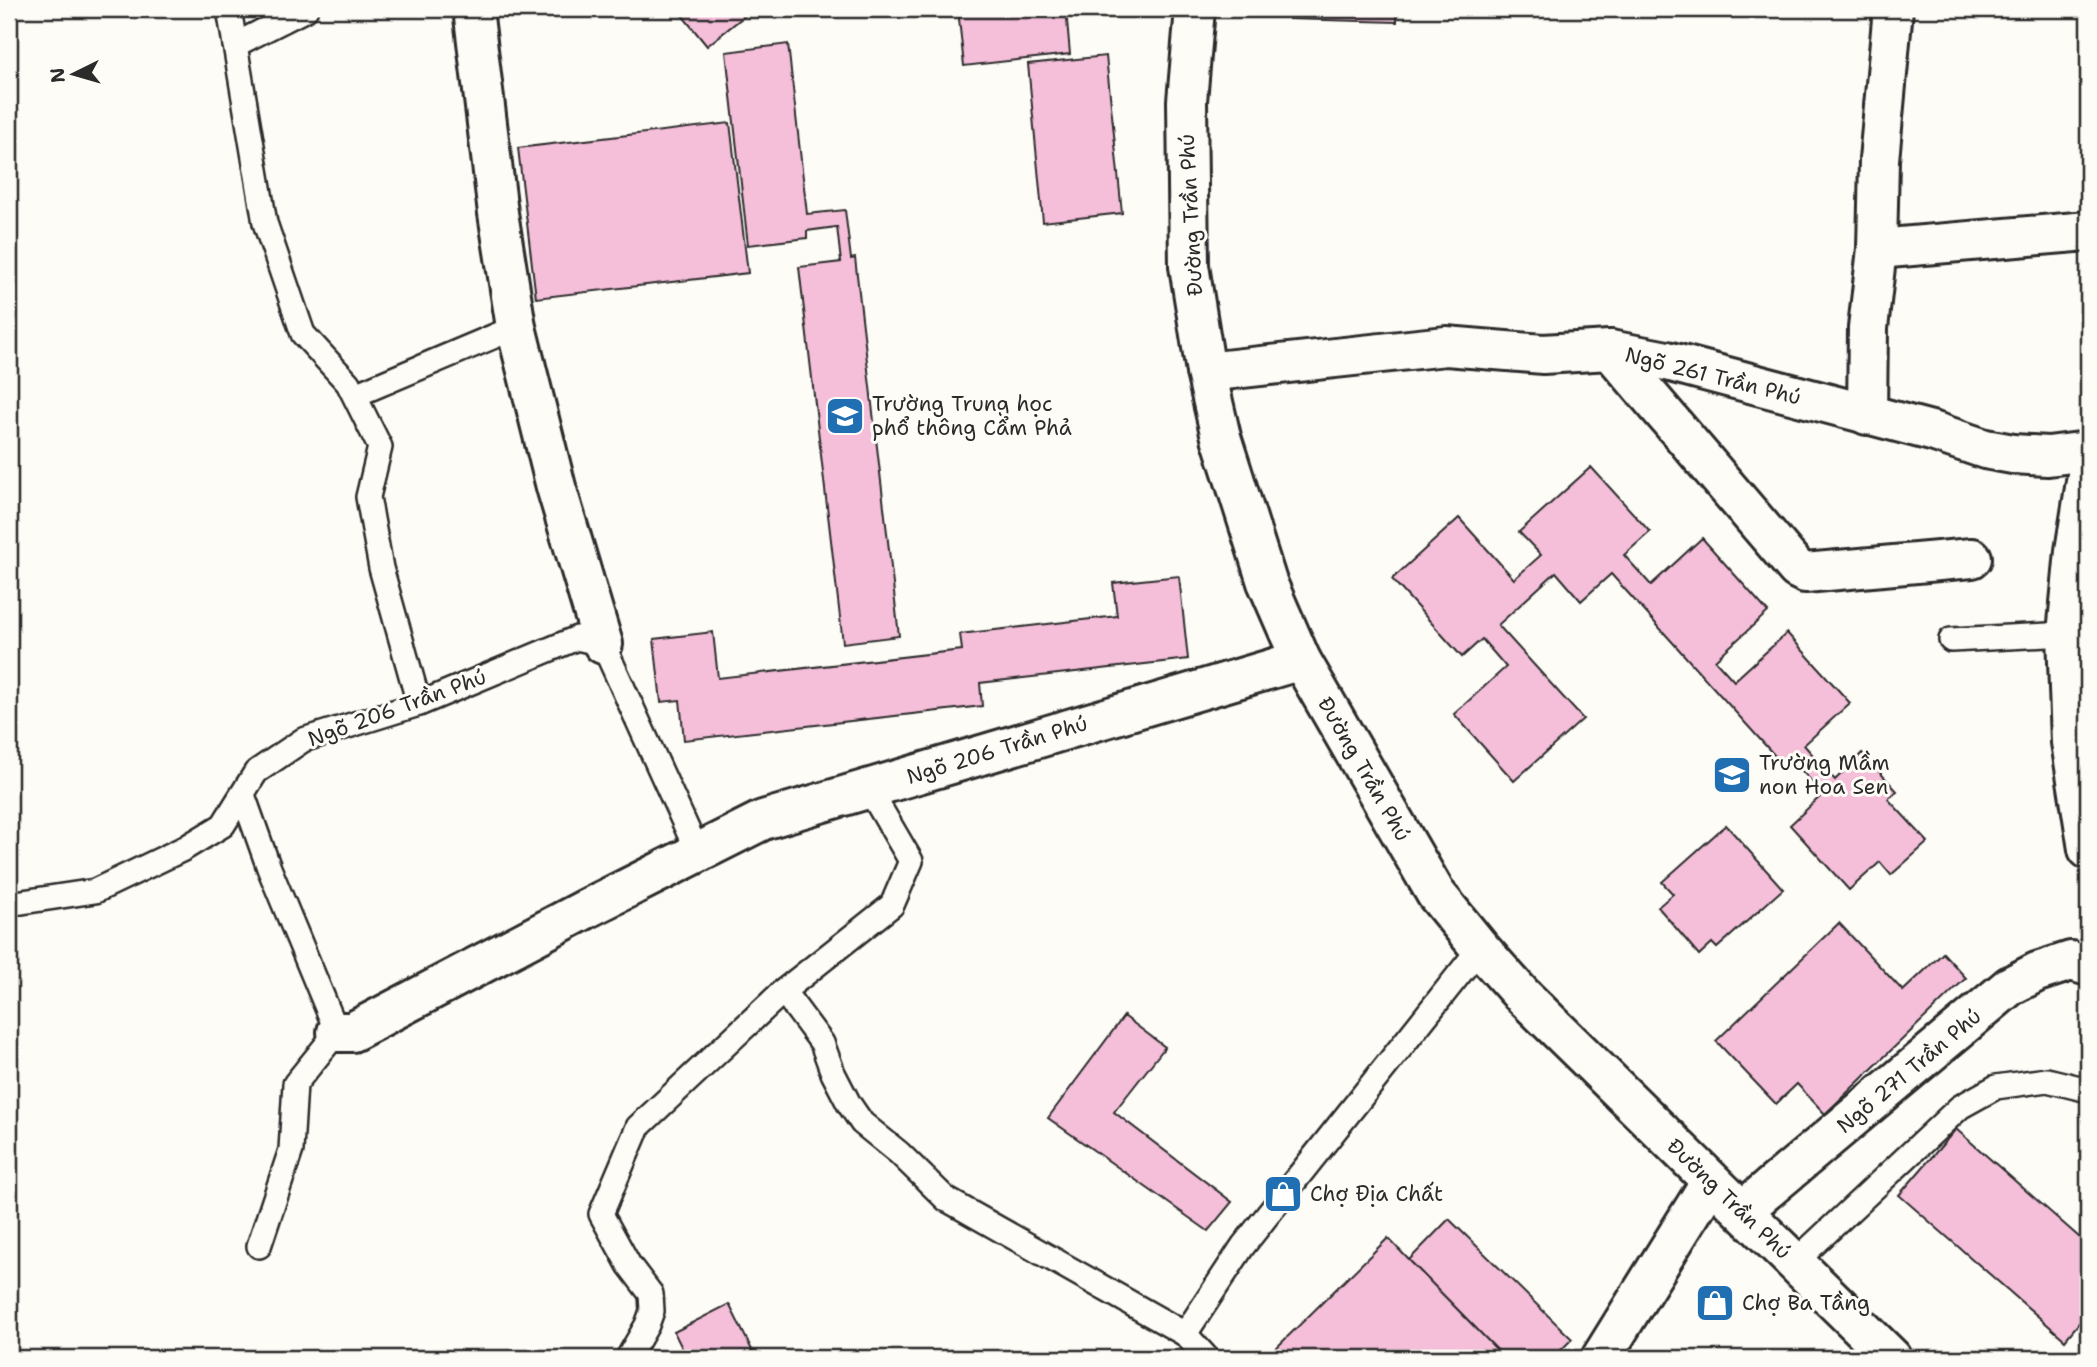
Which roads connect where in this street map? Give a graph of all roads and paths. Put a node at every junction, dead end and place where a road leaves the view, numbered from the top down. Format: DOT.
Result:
graph roads {
  1 [pos="229,9"];
  2 [pos="306,9"];
  3 [pos="1195,9"];
  4 [pos="1893,9"];
  5 [pos="467,10"];
  6 [pos="235,45"];
  7 [pos="2088,231"];
  8 [pos="1877,249"];
  9 [pos="516,327"];
  10 [pos="1610,350"];
  11 [pos="1206,372"];
  12 [pos="355,395"];
  13 [pos="1867,415"];
  14 [pos="2088,451"];
  15 [pos="2088,469"];
  16 [pos="1972,558"];
  17 [pos="2077,633"];
  18 [pos="1951,640"];
  19 [pos="603,644"];
  20 [pos="1301,660"];
  21 [pos="419,704"];
  22 [pos="869,789"];
  23 [pos="243,794"];
  24 [pos="2088,849"];
  25 [pos="698,853"];
  26 [pos="9,904"];
  27 [pos="1480,948"];
  28 [pos="2088,966"];
  29 [pos="781,993"];
  30 [pos="337,1032"];
  31 [pos="2088,1090"];
  32 [pos="1711,1181"];
  33 [pos="1743,1210"];
  34 [pos="259,1246"];
  35 [pos="1794,1263"];
  36 [pos="1185,1334"];
  37 [pos="628,1358"];
  38 [pos="1207,1358"];
  39 [pos="1601,1358"];
  40 [pos="1892,1358"];
  1 -- 6 [label="lane"];
  2 -- 6 [label="lane"];
  3 -- 11 [label="street, Đường Trần Phú"];
  4 -- 8 [label="street"];
  5 -- 9 [label="street"];
  6 -- 12 [label="lane"];
  7 -- 8 [label="street"];
  8 -- 13 [label="street"];
  9 -- 12 [label="lane"];
  9 -- 19 [label="street"];
  10 -- 11 [label="street, Ngõ 261 Trần Phú"];
  10 -- 13 [label="street, Ngõ 261 Trần Phú"];
  10 -- 16 [label="street"];
  11 -- 20 [label="street, Đường Trần Phú"];
  12 -- 21 [label="lane"];
  13 -- 14 [label="street, Ngõ 261 Trần Phú"];
  15 -- 17 [label="street"];
  17 -- 18 [label="lane"];
  17 -- 24 [label="street"];
  19 -- 21 [label="lane, Ngõ 206 Trần Phú"];
  19 -- 25 [label="lane"];
  20 -- 22 [label="street, Ngõ 206 Trần Phú"];
  20 -- 27 [label="street, Đường Trần Phú"];
  21 -- 23 [label="lane, Ngõ 206 Trần Phú"];
  22 -- 25 [label="street, Ngõ 206 Trần Phú"];
  22 -- 29 [label="lane"];
  23 -- 26 [label="lane, Ngõ 206 Trần Phú"];
  23 -- 30 [label="lane"];
  25 -- 30 [label="street, Ngõ 206 Trần Phú"];
  27 -- 32 [label="street, Đường Trần Phú"];
  27 -- 36 [label="lane"];
  28 -- 33 [label="street, Ngõ 271 Trần Phú"];
  29 -- 36 [label="lane"];
  29 -- 37 [label="lane"];
  30 -- 34 [label="lane"];
  31 -- 35 [label="lane"];
  32 -- 33 [label="street, Đường Trần Phú"];
  32 -- 39 [label="street"];
  33 -- 35 [label="street, Đường Trần Phú"];
  35 -- 40 [label="street, Đường Trần Phú"];
  36 -- 38 [label="lane"];
}
